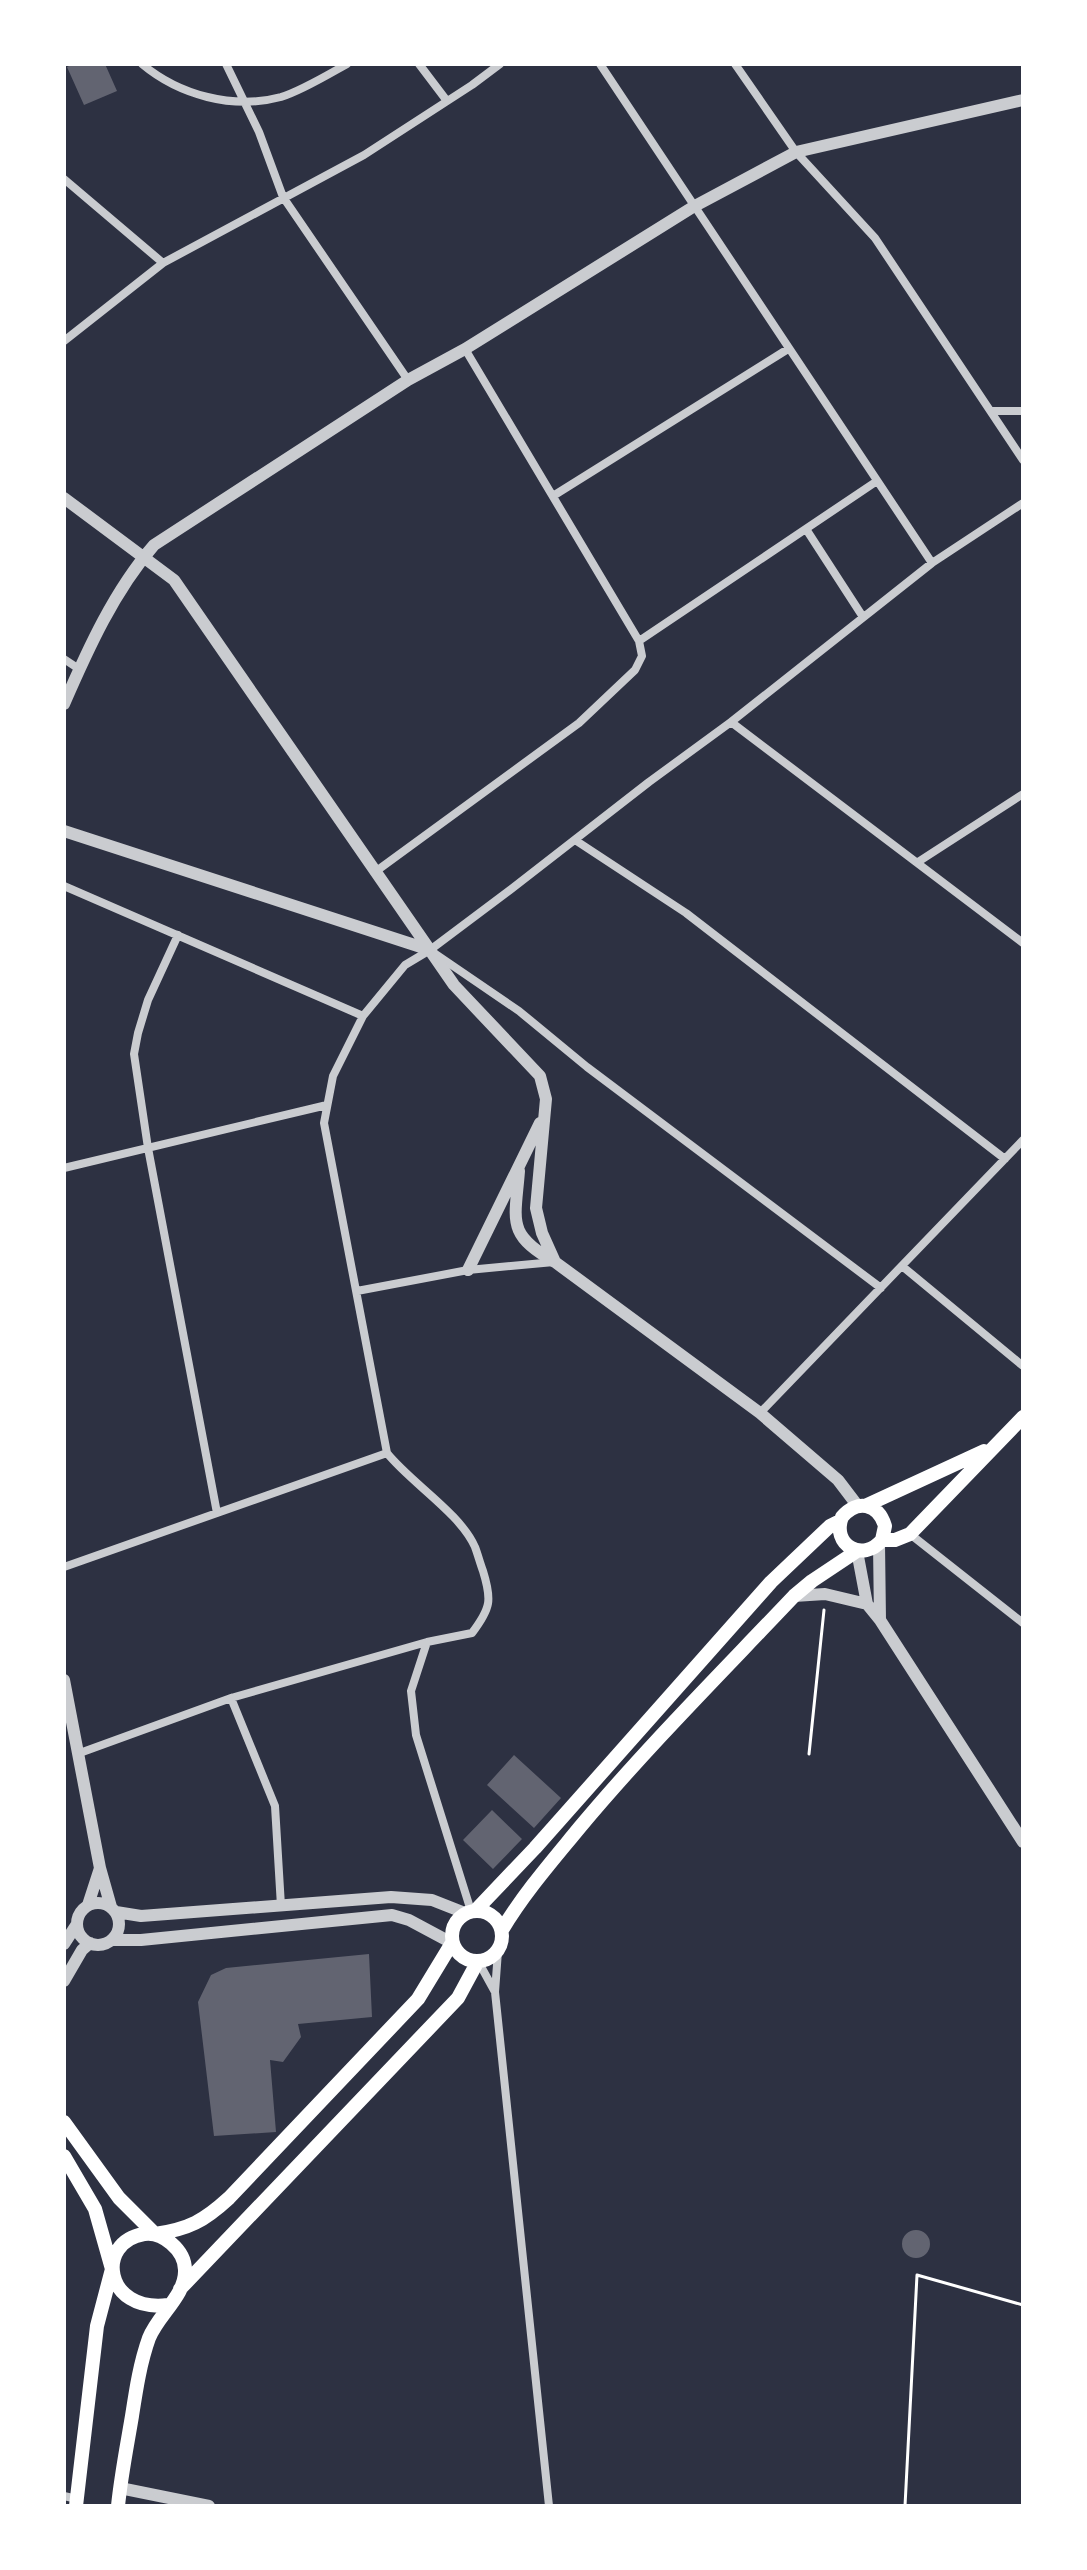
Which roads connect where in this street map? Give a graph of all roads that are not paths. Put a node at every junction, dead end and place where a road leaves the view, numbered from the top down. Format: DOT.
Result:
graph roads {
  1 [pos="142,64"];
  2 [pos="226,64"];
  3 [pos="347,64"];
  4 [pos="419,64"];
  5 [pos="500,64"];
  6 [pos="600,64"];
  7 [pos="735,64"];
  8 [pos="1023,100"];
  9 [pos="242,101"];
  10 [pos="447,101"];
  11 [pos="796,152"];
  12 [pos="64,179"];
  13 [pos="283,197"];
  14 [pos="693,207"];
  15 [pos="163,263"];
  16 [pos="64,341"];
  17 [pos="465,349"];
  18 [pos="788,349"];
  19 [pos="408,380"];
  20 [pos="991,411"];
  21 [pos="1023,411"];
  22 [pos="1023,460"];
  23 [pos="877,481"];
  24 [pos="553,496"];
  25 [pos="64,498"];
  26 [pos="1023,503"];
  27 [pos="806,529"];
  28 [pos="144,556"];
  29 [pos="932,563"];
  30 [pos="863,617"];
  31 [pos="639,641"];
  32 [pos="64,659"];
  33 [pos="79,669"];
  34 [pos="64,704"];
  35 [pos="731,722"];
  36 [pos="1023,794"];
  37 [pos="64,831"];
  38 [pos="575,840"];
  39 [pos="918,862"];
  40 [pos="375,872"];
  41 [pos="64,886"];
  42 [pos="178,935"];
  43 [pos="1023,943"];
  44 [pos="430,950"];
  45 [pos="363,1016"];
  46 [pos="327,1105"];
  47 [pos="543,1117"];
  48 [pos="1023,1140"];
  49 [pos="148,1148"];
  50 [pos="1005,1159"];
  51 [pos="64,1168"];
  52 [pos="519,1171"];
  53 [pos="555,1262"];
  54 [pos="902,1266"];
  55 [pos="468,1270"];
  56 [pos="881,1288"];
  57 [pos="357,1291"];
  58 [pos="1023,1366"];
  59 [pos="760,1413"];
  60 [pos="1023,1417"];
  61 [pos="991,1447"];
  62 [pos="387,1453"];
  63 [pos="862,1505"];
  64 [pos="217,1513"];
  65 [pos="840,1521"];
  66 [pos="910,1534"];
  67 [pos="881,1542"];
  68 [pos="857,1551"];
  69 [pos="64,1567"];
  70 [pos="794,1596"];
  71 [pos="867,1604"];
  72 [pos="880,1620"];
  73 [pos="1023,1623"];
  74 [pos="427,1642"];
  75 [pos="64,1680"];
  76 [pos="231,1698"];
  77 [pos="77,1754"];
  78 [pos="1023,1842"];
  79 [pos="100,1868"];
  80 [pos="88,1905"];
  81 [pos="281,1906"];
  82 [pos="113,1909"];
  83 [pos="471,1912"];
  84 [pos="77,1924"];
  85 [pos="502,1930"];
  86 [pos="112,1940"];
  87 [pos="90,1943"];
  88 [pos="452,1943"];
  89 [pos="64,1944"];
  90 [pos="498,1951"];
  91 [pos="478,1961"];
  92 [pos="64,1981"];
  93 [pos="495,1992"];
  94 [pos="64,2122"];
  95 [pos="64,2156"];
  96 [pos="155,2234"];
  97 [pos="112,2269"];
  98 [pos="180,2289"];
  99 [pos="168,2305"];
  100 [pos="120,2488"];
  101 [pos="73,2500"];
  102 [pos="118,2506"];
  103 [pos="209,2506"];
  104 [pos="549,2506"];
  1 -- 9 [label="street"];
  2 -- 9 [label="street"];
  3 -- 9 [label="street"];
  4 -- 10 [label="street"];
  5 -- 10 [label="street"];
  6 -- 14 [label="street"];
  7 -- 11 [label="street"];
  8 -- 11 [label="street"];
  9 -- 13 [label="street"];
  10 -- 13 [label="street"];
  11 -- 14 [label="street"];
  11 -- 20 [label="street"];
  12 -- 15 [label="street"];
  13 -- 15 [label="street"];
  13 -- 19 [label="street"];
  14 -- 17 [label="street"];
  14 -- 18 [label="street"];
  15 -- 16 [label="street"];
  17 -- 19 [label="street"];
  17 -- 24 [label="street"];
  18 -- 23 [label="street"];
  18 -- 24 [label="street"];
  19 -- 28 [label="street"];
  20 -- 21 [label="street"];
  20 -- 22 [label="street"];
  23 -- 27 [label="street"];
  23 -- 29 [label="street"];
  24 -- 31 [label="street"];
  25 -- 28 [label="street"];
  26 -- 29 [label="street"];
  27 -- 30 [label="street"];
  27 -- 31 [label="street"];
  28 -- 33 [label="street"];
  28 -- 40 [label="street"];
  29 -- 30 [label="street"];
  30 -- 35 [label="street"];
  31 -- 40 [label="street"];
  32 -- 33 [label="street"];
  33 -- 34 [label="street"];
  35 -- 38 [label="street"];
  35 -- 39 [label="street"];
  36 -- 39 [label="street"];
  37 -- 44 [label="street"];
  38 -- 44 [label="street"];
  38 -- 50 [label="street"];
  39 -- 43 [label="street"];
  40 -- 44 [label="street"];
  41 -- 42 [label="street"];
  42 -- 45 [label="street"];
  42 -- 49 [label="street"];
  44 -- 45 [label="street"];
  44 -- 47 [label="street"];
  44 -- 56 [label="street"];
  45 -- 46 [label="street"];
  46 -- 49 [label="street"];
  46 -- 57 [label="street"];
  47 -- 52 [label="street"];
  47 -- 53 [label="street"];
  48 -- 50 [label="street"];
  49 -- 51 [label="street"];
  49 -- 64 [label="street"];
  50 -- 54 [label="street"];
  52 -- 53 [label="street"];
  52 -- 55 [label="street"];
  53 -- 55 [label="street"];
  53 -- 59 [label="street"];
  54 -- 56 [label="street"];
  54 -- 58 [label="street"];
  55 -- 57 [label="street"];
  56 -- 59 [label="street"];
  57 -- 62 [label="street"];
  59 -- 63 [label="street"];
  60 -- 61 [label="main road"];
  61 -- 63 [label="main road"];
  61 -- 66 [label="main road"];
  62 -- 64 [label="street"];
  62 -- 74 [label="street"];
  63 -- 65 [label="main road"];
  63 -- 67 [label="main road"];
  64 -- 69 [label="street"];
  65 -- 68 [label="main road"];
  65 -- 83 [label="main road"];
  66 -- 67 [label="main road"];
  66 -- 73 [label="street"];
  67 -- 68 [label="main road"];
  67 -- 72 [label="street"];
  68 -- 70 [label="main road"];
  68 -- 71 [label="street"];
  70 -- 71 [label="street"];
  70 -- 85 [label="main road"];
  71 -- 72 [label="street"];
  72 -- 78 [label="street"];
  74 -- 76 [label="street"];
  74 -- 83 [label="street"];
  75 -- 77 [label="street"];
  76 -- 77 [label="street"];
  76 -- 81 [label="street"];
  77 -- 79 [label="street"];
  79 -- 80 [label="street"];
  79 -- 82 [label="street"];
  80 -- 82 [label="street"];
  80 -- 84 [label="street"];
  81 -- 82 [label="street"];
  81 -- 83 [label="street"];
  82 -- 86 [label="street"];
  83 -- 85 [label="main road"];
  83 -- 88 [label="main road"];
  84 -- 87 [label="street"];
  84 -- 89 [label="street"];
  85 -- 90 [label="main road"];
  86 -- 87 [label="street"];
  86 -- 88 [label="street"];
  87 -- 92 [label="street"];
  88 -- 91 [label="main road"];
  88 -- 96 [label="main road"];
  90 -- 91 [label="main road"];
  90 -- 93 [label="street"];
  91 -- 93 [label="street"];
  91 -- 98 [label="main road"];
  93 -- 104 [label="street"];
  94 -- 96 [label="main road"];
  95 -- 97 [label="main road"];
  96 -- 97 [label="main road"];
  96 -- 98 [label="main road"];
  97 -- 99 [label="main road"];
  97 -- 101 [label="main road"];
  98 -- 99 [label="main road"];
  99 -- 100 [label="main road"];
  100 -- 102 [label="main road"];
  100 -- 103 [label="street"];
}
